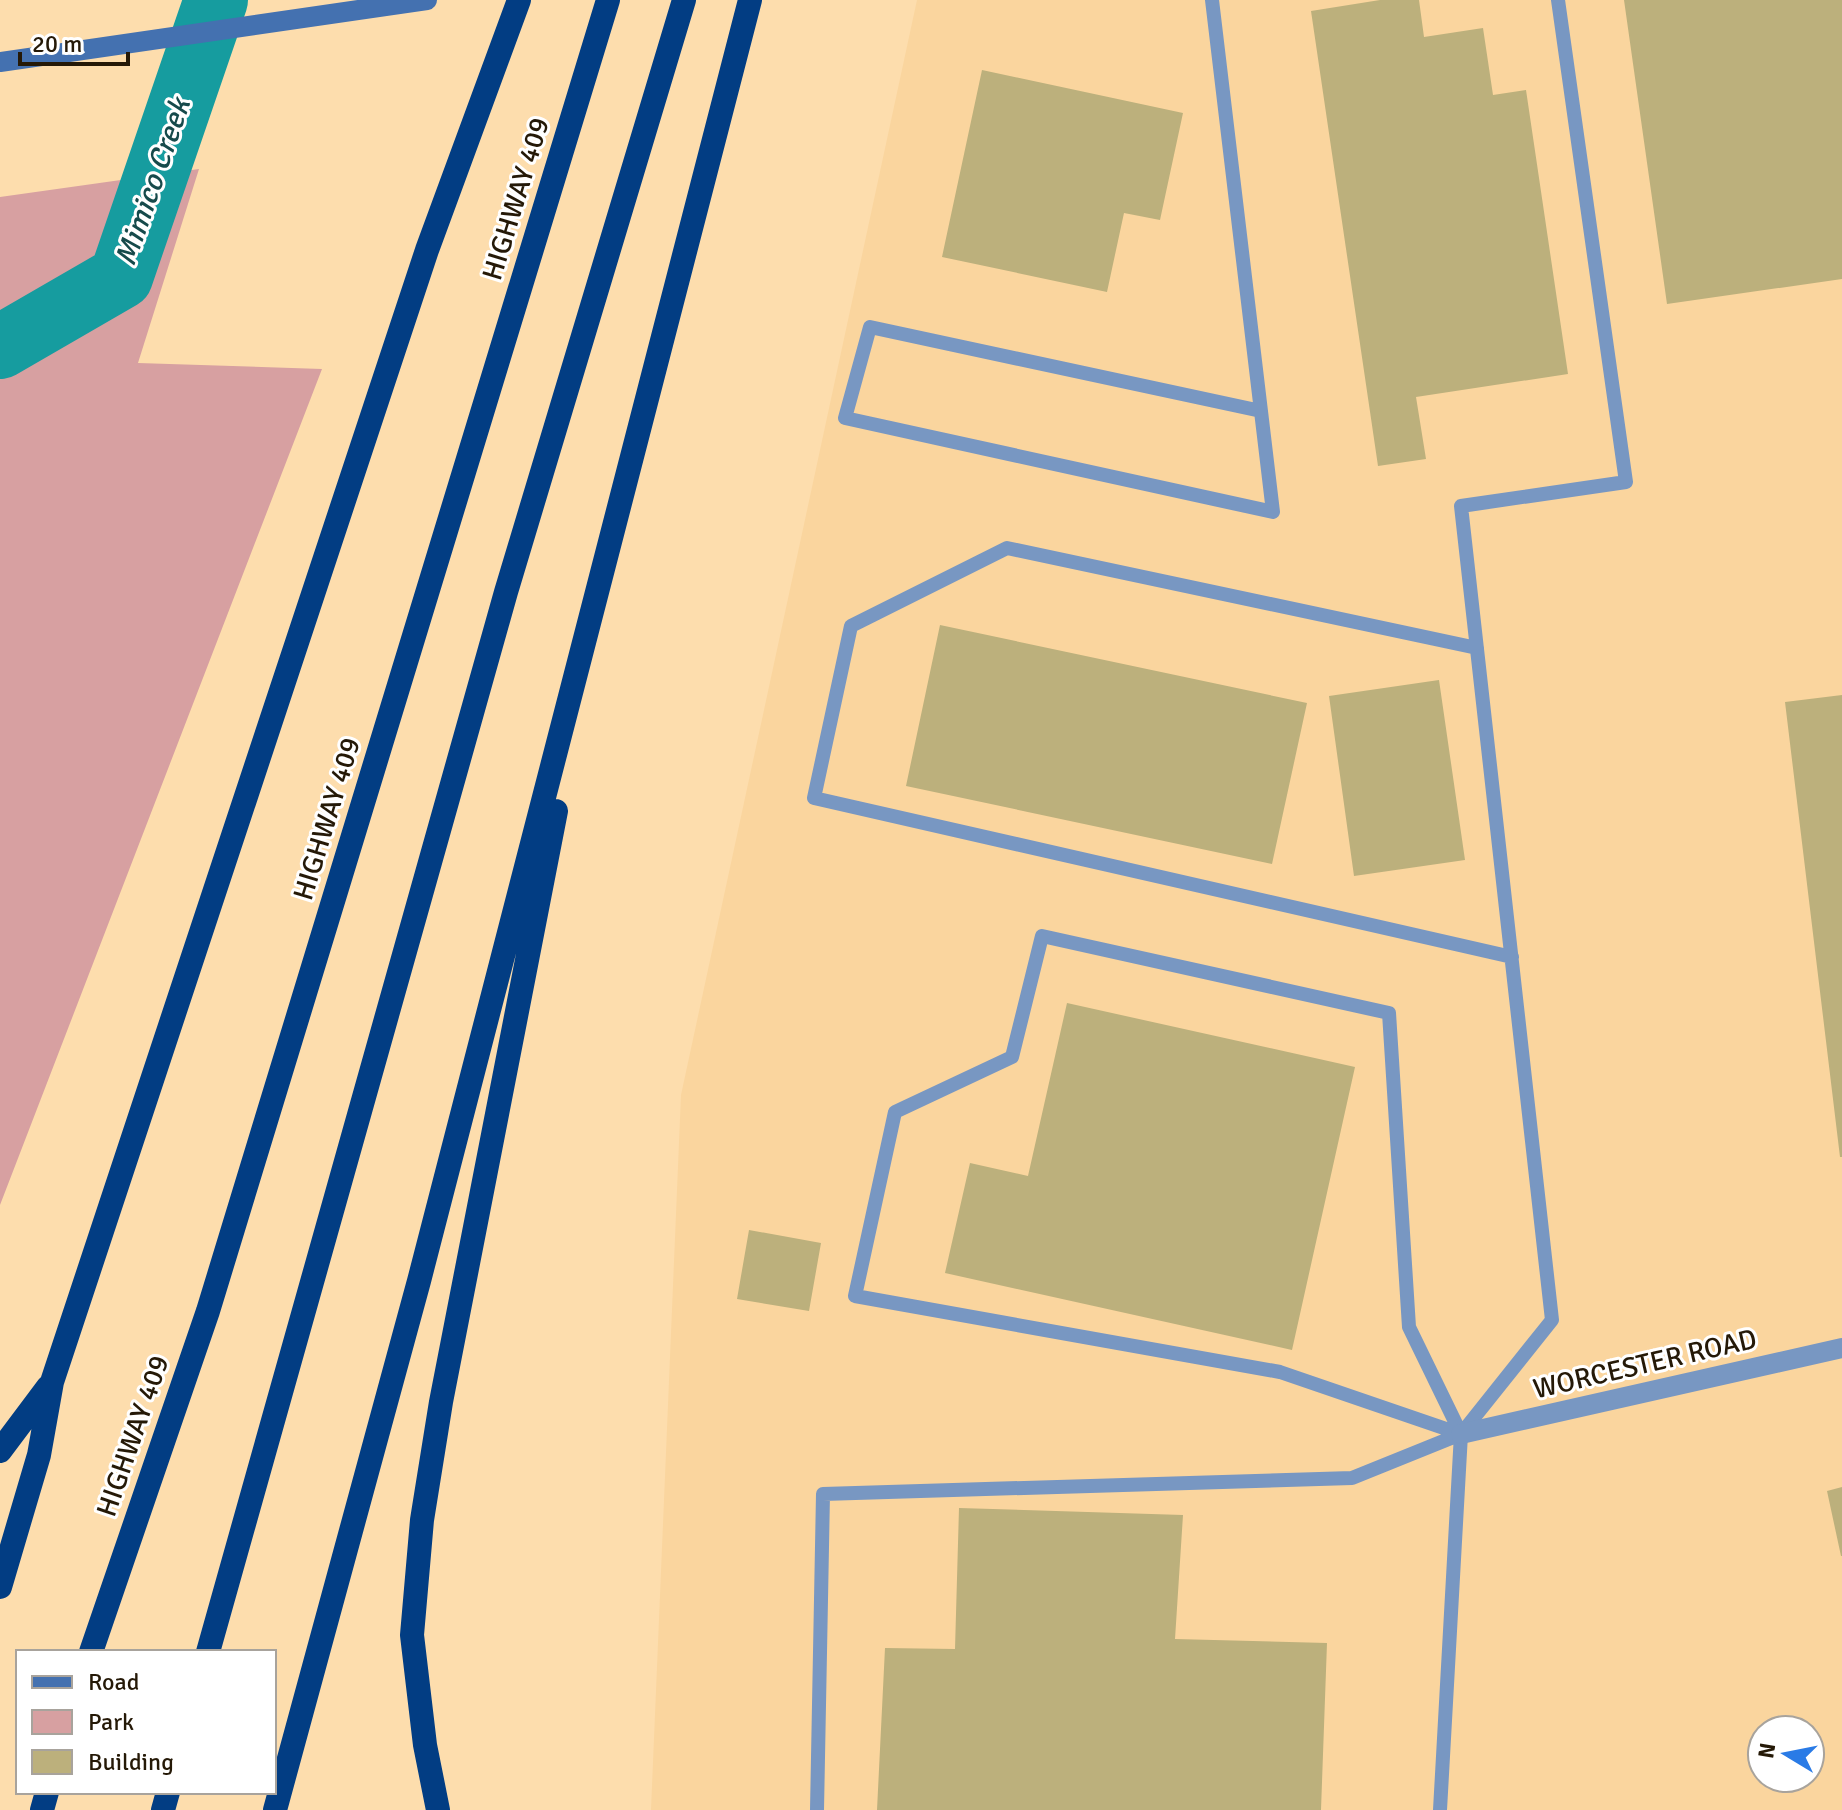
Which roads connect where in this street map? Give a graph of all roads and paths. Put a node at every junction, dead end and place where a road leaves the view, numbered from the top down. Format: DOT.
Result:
graph roads {
  1 [pos="427,0"];
  2 [pos="519,0"];
  3 [pos="1212,0"];
  4 [pos="1558,0"];
  5 [pos="748,4"];
  6 [pos="683,5"];
  7 [pos="606,6"];
  8 [pos="0,62"];
  9 [pos="1261,411"];
  10 [pos="602,571"];
  11 [pos="1477,648"];
  12 [pos="1512,957"];
  13 [pos="1842,1348"];
  14 [pos="52,1382"];
  15 [pos="1461,1434"];
  16 [pos="0,1451"];
  17 [pos="0,1587"];
  18 [pos="92,1650"];
  19 [pos="209,1650"];
  20 [pos="275,1810"];
  21 [pos="438,1810"];
  22 [pos="817,1810"];
  23 [pos="1440,1810"];
  1 -- 8 [label="main road"];
  2 -- 14 [label="highway"];
  3 -- 9 [label="lane"];
  4 -- 11 [label="lane"];
  5 -- 10 [label="highway"];
  6 -- 19 [label="highway"];
  7 -- 18 [label="highway, HIGHWAY 409"];
  9 -- 9 [label="lane"];
  10 -- 20 [label="highway"];
  10 -- 21 [label="highway"];
  11 -- 12 [label="lane"];
  11 -- 12 [label="lane"];
  12 -- 15 [label="lane"];
  13 -- 15 [label="street, WORCESTER ROAD"];
  14 -- 16 [label="highway"];
  14 -- 17 [label="highway"];
  15 -- 15 [label="lane"];
  15 -- 22 [label="lane"];
  15 -- 23 [label="lane"];
}
